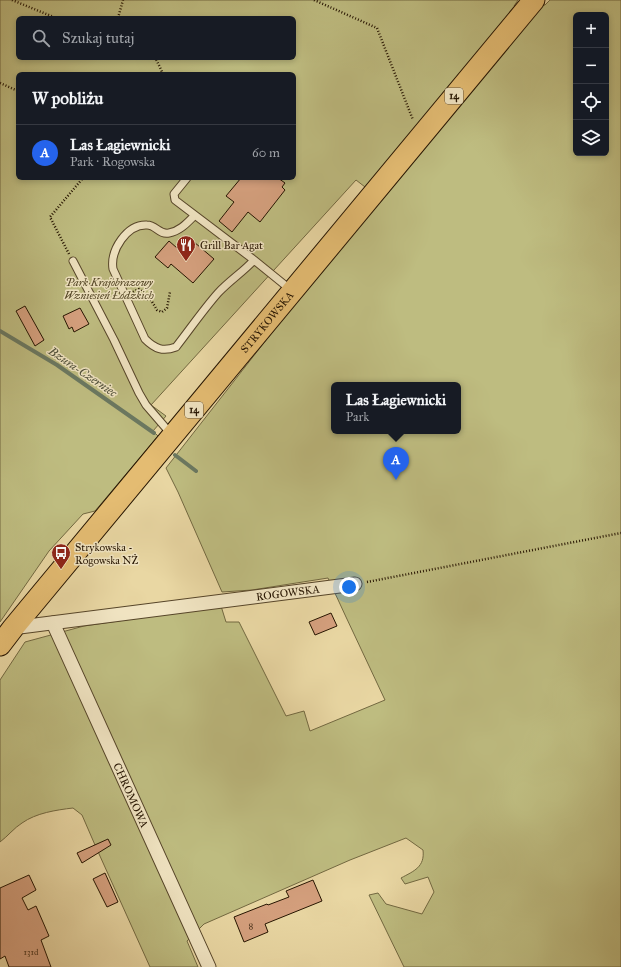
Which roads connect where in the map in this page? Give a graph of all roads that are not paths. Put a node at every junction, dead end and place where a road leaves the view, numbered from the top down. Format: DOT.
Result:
graph roads {
  1 [pos="534,0"];
  2 [pos="185,180"];
  3 [pos="194,216"];
  4 [pos="254,260"];
  5 [pos="73,261"];
  6 [pos="292,291"];
  7 [pos="172,436"];
  8 [pos="355,584"];
  9 [pos="53,623"];
  10 [pos="6,629"];
  11 [pos="0,645"];
  12 [pos="209,967"];
  1 -- 6 [label="main road, STRYKOWSKA / 14"];
  2 -- 3 [label="lane"];
  3 -- 4 [label="lane"];
  3 -- 4 [label="lane"];
  4 -- 6 [label="lane"];
  5 -- 7 [label="lane"];
  6 -- 7 [label="main road, STRYKOWSKA / 14"];
  7 -- 10 [label="main road, STRYKOWSKA / 14"];
  8 -- 9 [label="street, ROGOWSKA"];
  9 -- 10 [label="street, ROGOWSKA"];
  9 -- 12 [label="street, CHROMOWA"];
  10 -- 11 [label="main road, STRYKOWSKA / 14"];
}
